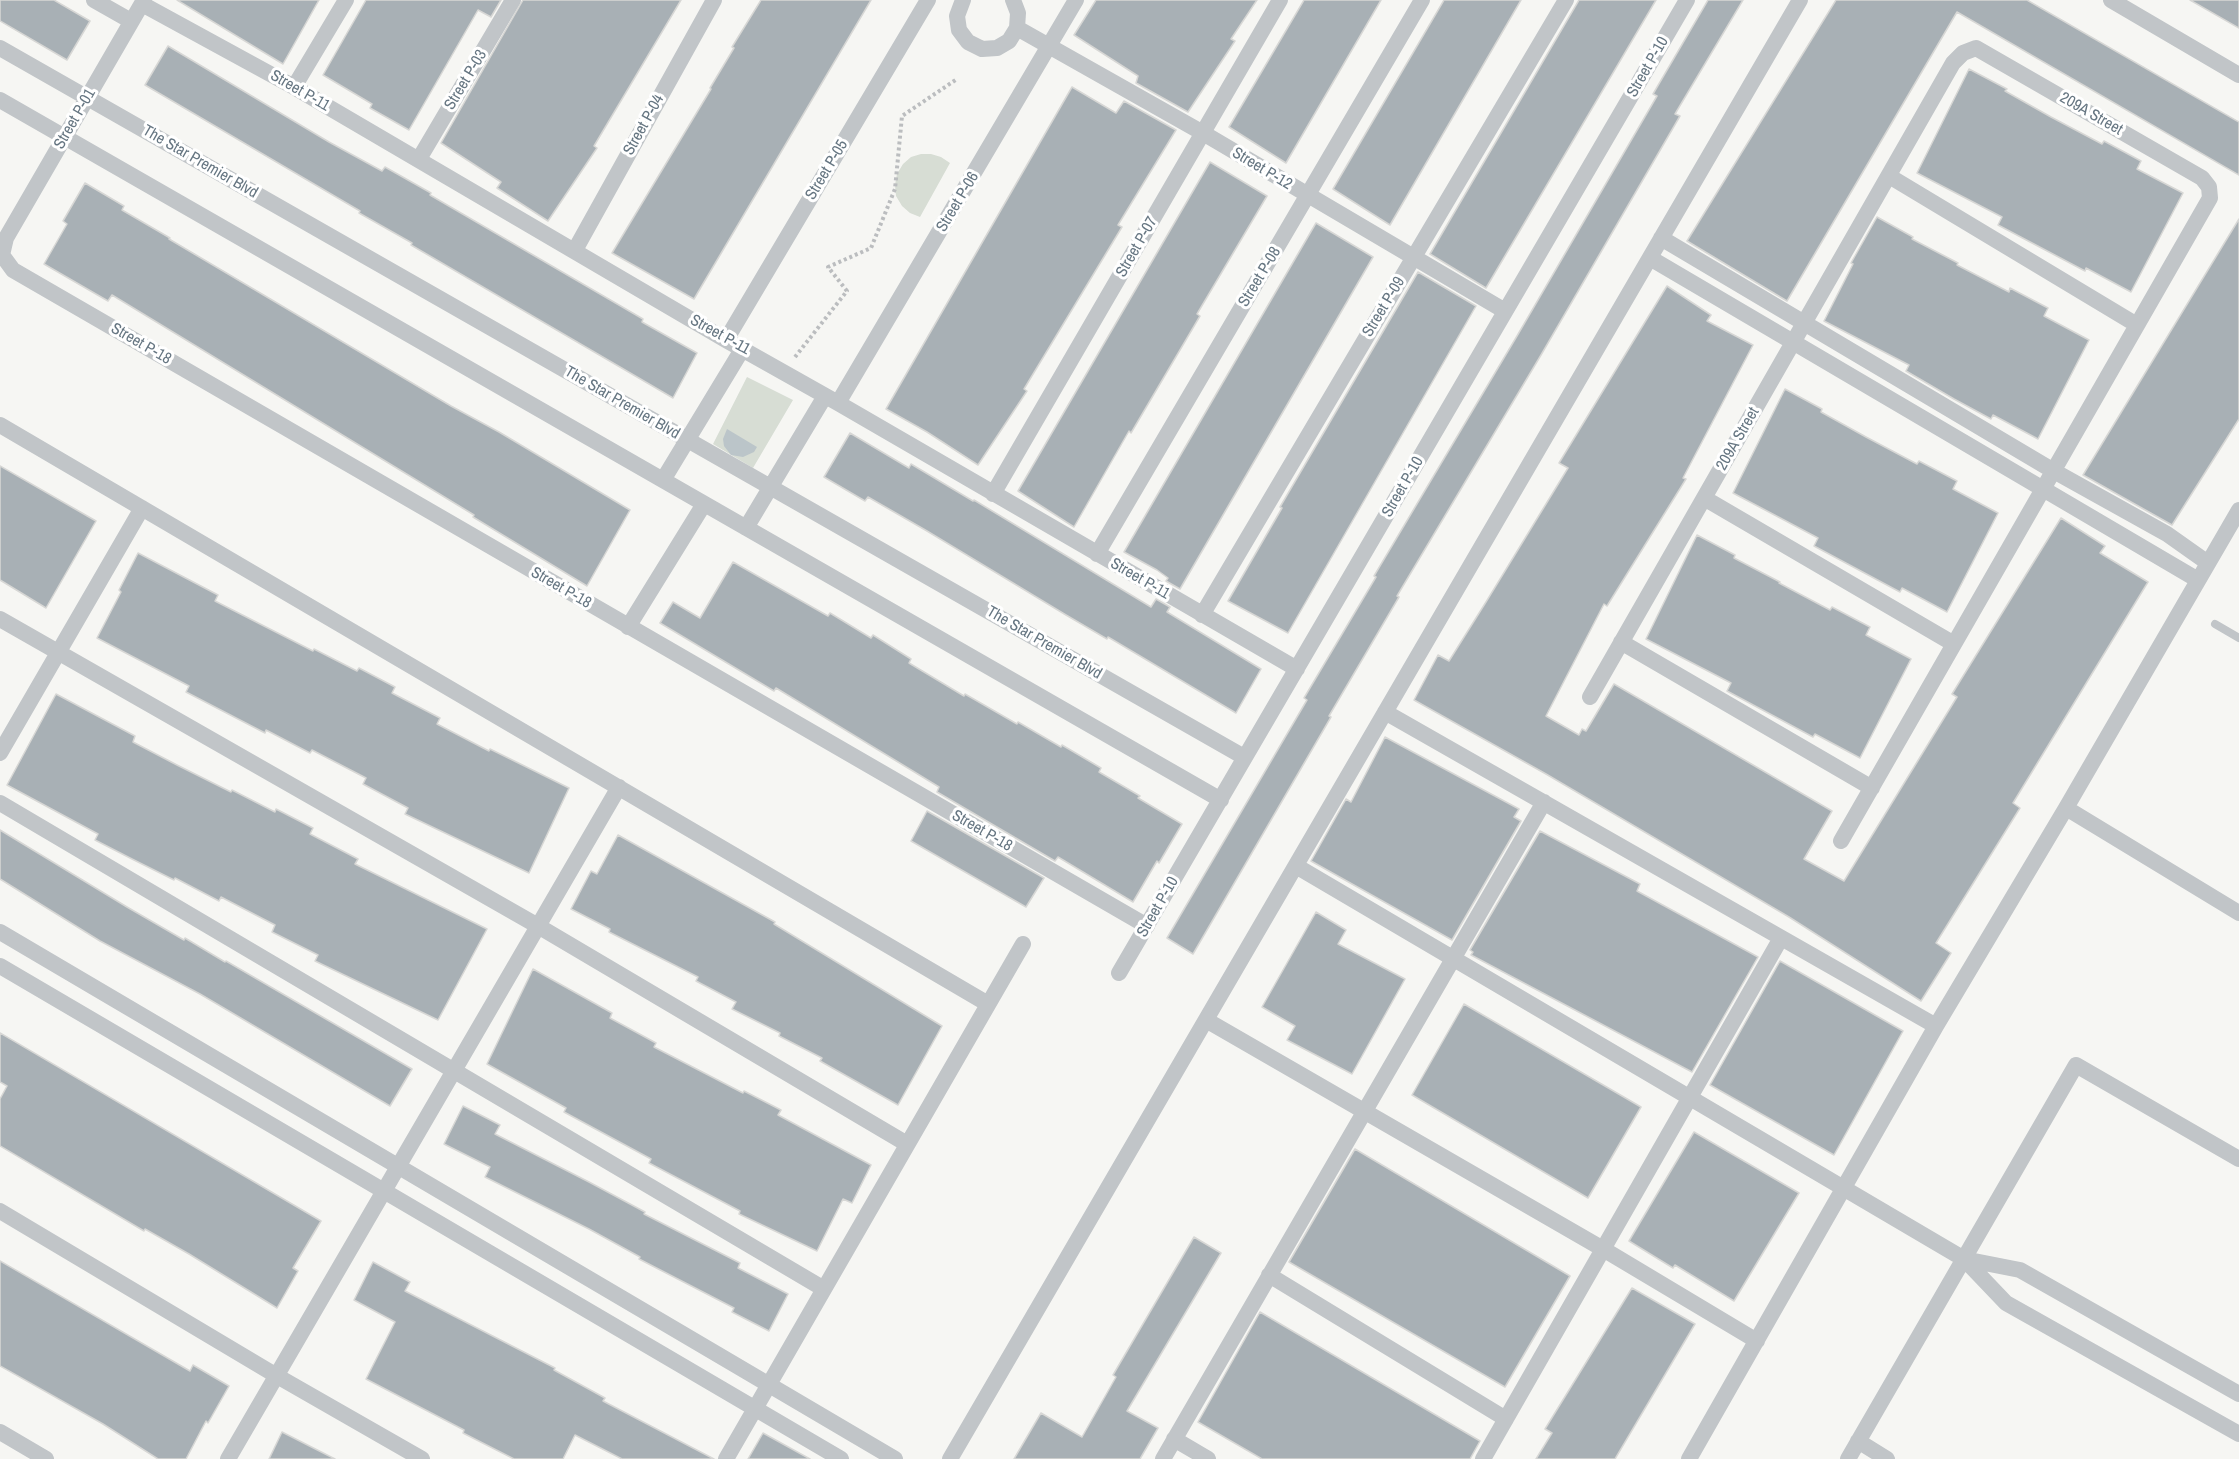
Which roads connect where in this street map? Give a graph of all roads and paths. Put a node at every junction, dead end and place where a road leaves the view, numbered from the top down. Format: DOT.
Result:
graph roads {
  1 [pos="94,0"];
  2 [pos="346,0"];
  3 [pos="513,0"];
  4 [pos="714,0"];
  5 [pos="928,0"];
  6 [pos="1012,0"];
  7 [pos="1076,0"];
  8 [pos="1280,0"];
  9 [pos="1422,0"];
  10 [pos="1566,0"];
  11 [pos="1687,0"];
  12 [pos="1800,0"];
  13 [pos="2111,0"];
  14 [pos="961,1"];
  15 [pos="143,2"];
  16 [pos="131,21"];
  17 [pos="1017,28"];
  18 [pos="1049,47"];
  19 [pos="0,48"];
  20 [pos="2239,75"];
  21 [pos="957,79"];
  22 [pos="294,87"];
  23 [pos="87,98"];
  24 [pos="0,100"];
  25 [pos="1203,134"];
  26 [pos="64,137"];
  27 [pos="419,159"];
  28 [pos="1889,176"];
  29 [pos="1307,196"];
  30 [pos="3,236"];
  31 [pos="1661,238"];
  32 [pos="575,250"];
  33 [pos="1413,258"];
  34 [pos="1650,258"];
  35 [pos="1505,311"];
  36 [pos="1803,323"];
  37 [pos="2137,325"];
  38 [pos="726,340"];
  39 [pos="1793,342"];
  40 [pos="743,348"];
  41 [pos="783,372"];
  42 [pos="831,400"];
  43 [pos="0,425"];
  44 [pos="688,440"];
  45 [pos="2052,470"];
  46 [pos="663,480"];
  47 [pos="770,487"];
  48 [pos="2041,489"];
  49 [pos="993,494"];
  50 [pos="1704,498"];
  51 [pos="704,504"];
  52 [pos="142,508"];
  53 [pos="2239,510"];
  54 [pos="746,528"];
  55 [pos="1097,554"];
  56 [pos="2208,563"];
  57 [pos="2198,580"];
  58 [pos="1202,615"];
  59 [pos="0,619"];
  60 [pos="2215,624"];
  61 [pos="628,627"];
  62 [pos="2239,638"];
  63 [pos="1621,642"];
  64 [pos="1954,644"];
  65 [pos="58,652"];
  66 [pos="1297,669"];
  67 [pos="1590,697"];
  68 [pos="1385,712"];
  69 [pos="0,753"];
  70 [pos="1244,757"];
  71 [pos="619,787"];
  72 [pos="1872,788"];
  73 [pos="1221,800"];
  74 [pos="1544,802"];
  75 [pos="0,803"];
  76 [pos="2066,808"];
  77 [pos="1841,841"];
  78 [pos="1296,866"];
  79 [pos="2239,913"];
  80 [pos="538,926"];
  81 [pos="1147,926"];
  82 [pos="0,932"];
  83 [pos="1782,938"];
  84 [pos="1023,944"];
  85 [pos="1453,958"];
  86 [pos="0,966"];
  87 [pos="1119,973"];
  88 [pos="988,1004"];
  89 [pos="1206,1020"];
  90 [pos="1936,1026"];
  91 [pos="454,1070"];
  92 [pos="1690,1098"];
  93 [pos="1364,1112"];
  94 [pos="907,1144"];
  95 [pos="2239,1159"];
  96 [pos="398,1167"];
  97 [pos="1843,1188"];
  98 [pos="384,1191"];
  99 [pos="0,1211"];
  100 [pos="1603,1249"];
  101 [pos="1964,1259"];
  102 [pos="1269,1275"];
  103 [pos="824,1289"];
  104 [pos="1757,1341"];
  105 [pos="277,1376"];
  106 [pos="769,1385"];
  107 [pos="2239,1394"];
  108 [pos="755,1409"];
  109 [pos="1506,1419"];
  110 [pos="0,1432"];
  111 [pos="2239,1434"];
  112 [pos="1174,1439"];
  113 [pos="1858,1442"];
  114 [pos="46,1459"];
  115 [pos="228,1459"];
  116 [pos="422,1459"];
  117 [pos="726,1459"];
  118 [pos="841,1459"];
  119 [pos="895,1459"];
  120 [pos="950,1459"];
  121 [pos="1163,1459"];
  122 [pos="1208,1459"];
  123 [pos="1483,1459"];
  124 [pos="1689,1459"];
  125 [pos="1848,1459"];
  126 [pos="1887,1459"];
  1 -- 16 [label="street"];
  2 -- 22 [label="street"];
  3 -- 27 [label="street, Street P-03"];
  4 -- 32 [label="street, Street P-04"];
  5 -- 38 [label="street, Street P-05"];
  6 -- 17 [label="street"];
  7 -- 18 [label="street, Street P-06"];
  8 -- 25 [label="street, Street P-07"];
  9 -- 29 [label="street, Street P-08"];
  10 -- 33 [label="street, Street P-09"];
  11 -- 35 [label="street, Street P-10"];
  12 -- 31 [label="street"];
  13 -- 20 [label="street"];
  14 -- 17 [label="street"];
  15 -- 16 [label="street, Street P-01"];
  15 -- 22 [label="street, Street P-11"];
  16 -- 23 [label="street, Street P-01"];
  17 -- 18 [label="street, Street P-12"];
  18 -- 25 [label="street, Street P-12"];
  18 -- 42 [label="street, Street P-06"];
  19 -- 23 [label="street, The Star Premier Blvd"];
  21 -- 41 [label="path"];
  22 -- 27 [label="street, Street P-11"];
  23 -- 26 [label="street, Street P-01"];
  23 -- 44 [label="street, The Star Premier Blvd"];
  24 -- 26 [label="street"];
  25 -- 29 [label="street, Street P-12"];
  25 -- 49 [label="street, Street P-07"];
  26 -- 30 [label="street, Street P-01"];
  26 -- 46 [label="street"];
  27 -- 32 [label="street, Street P-11"];
  28 -- 36 [label="street, 209A Street"];
  28 -- 37 [label="street"];
  28 -- 37 [label="street, 209A Street"];
  29 -- 33 [label="street, Street P-12"];
  29 -- 55 [label="street, Street P-08"];
  30 -- 61 [label="street, Street P-18"];
  31 -- 34 [label="street"];
  31 -- 36 [label="street"];
  32 -- 38 [label="street, Street P-11"];
  33 -- 35 [label="street, Street P-12"];
  33 -- 58 [label="street, Street P-09"];
  34 -- 39 [label="street"];
  34 -- 68 [label="street"];
  35 -- 66 [label="street, Street P-10"];
  36 -- 39 [label="street, 209A Street"];
  36 -- 45 [label="street"];
  37 -- 45 [label="street, 209A Street"];
  38 -- 40 [label="street, Street P-11"];
  39 -- 48 [label="street"];
  39 -- 50 [label="street, 209A Street"];
  40 -- 41 [label="street, Street P-11"];
  40 -- 44 [label="street"];
  41 -- 42 [label="street, Street P-11"];
  42 -- 47 [label="street, Street P-06"];
  42 -- 49 [label="street, Street P-11"];
  43 -- 52 [label="street"];
  44 -- 46 [label="street"];
  44 -- 47 [label="street, The Star Premier Blvd"];
  45 -- 48 [label="street, 209A Street"];
  45 -- 56 [label="street"];
  46 -- 51 [label="street"];
  47 -- 54 [label="street, Street P-06"];
  47 -- 70 [label="street, The Star Premier Blvd"];
  48 -- 57 [label="street"];
  48 -- 64 [label="street, 209A Street"];
  49 -- 55 [label="street, Street P-11"];
  50 -- 63 [label="street, 209A Street"];
  50 -- 64 [label="street"];
  51 -- 54 [label="street"];
  51 -- 61 [label="street"];
  52 -- 65 [label="street"];
  52 -- 71 [label="street"];
  53 -- 56 [label="street"];
  54 -- 73 [label="street"];
  55 -- 58 [label="street, Street P-11"];
  56 -- 57 [label="street"];
  57 -- 76 [label="street"];
  58 -- 66 [label="street, Street P-11"];
  59 -- 65 [label="street"];
  60 -- 62 [label="lane"];
  61 -- 81 [label="street, Street P-18"];
  63 -- 67 [label="street, 209A Street"];
  63 -- 72 [label="street"];
  64 -- 72 [label="street, 209A Street"];
  65 -- 69 [label="street"];
  65 -- 80 [label="street"];
  66 -- 70 [label="street, Street P-10"];
  68 -- 74 [label="street"];
  68 -- 78 [label="street"];
  70 -- 73 [label="street, Street P-10"];
  71 -- 80 [label="street"];
  71 -- 88 [label="street"];
  72 -- 77 [label="street, 209A Street"];
  73 -- 81 [label="street, Street P-10"];
  74 -- 83 [label="street"];
  74 -- 85 [label="street"];
  75 -- 91 [label="street"];
  76 -- 79 [label="street"];
  76 -- 90 [label="street"];
  78 -- 85 [label="street"];
  78 -- 89 [label="street"];
  80 -- 91 [label="street"];
  80 -- 94 [label="street"];
  81 -- 87 [label="street, Street P-10"];
  82 -- 96 [label="street"];
  83 -- 90 [label="street"];
  83 -- 92 [label="street"];
  84 -- 88 [label="street"];
  85 -- 92 [label="street"];
  85 -- 93 [label="street"];
  86 -- 98 [label="street"];
  88 -- 94 [label="street"];
  89 -- 93 [label="street"];
  89 -- 120 [label="street"];
  90 -- 97 [label="street"];
  91 -- 96 [label="street"];
  91 -- 103 [label="street"];
  92 -- 97 [label="street"];
  92 -- 100 [label="street"];
  93 -- 100 [label="street"];
  93 -- 102 [label="street"];
  94 -- 103 [label="street"];
  95 -- 101 [label="street"];
  96 -- 98 [label="street"];
  96 -- 106 [label="street"];
  97 -- 101 [label="street"];
  97 -- 104 [label="street"];
  98 -- 105 [label="street"];
  98 -- 108 [label="street"];
  99 -- 105 [label="street"];
  100 -- 104 [label="street"];
  100 -- 109 [label="street"];
  101 -- 107 [label="street"];
  101 -- 111 [label="street"];
  101 -- 113 [label="street"];
  102 -- 109 [label="street"];
  102 -- 112 [label="street"];
  103 -- 106 [label="street"];
  104 -- 124 [label="street"];
  105 -- 115 [label="street"];
  105 -- 116 [label="street"];
  106 -- 108 [label="street"];
  106 -- 119 [label="street"];
  108 -- 117 [label="street"];
  108 -- 118 [label="street"];
  109 -- 123 [label="street"];
  110 -- 114 [label="street"];
  112 -- 121 [label="street"];
  112 -- 122 [label="street"];
  113 -- 125 [label="street"];
  113 -- 126 [label="street"];
}
